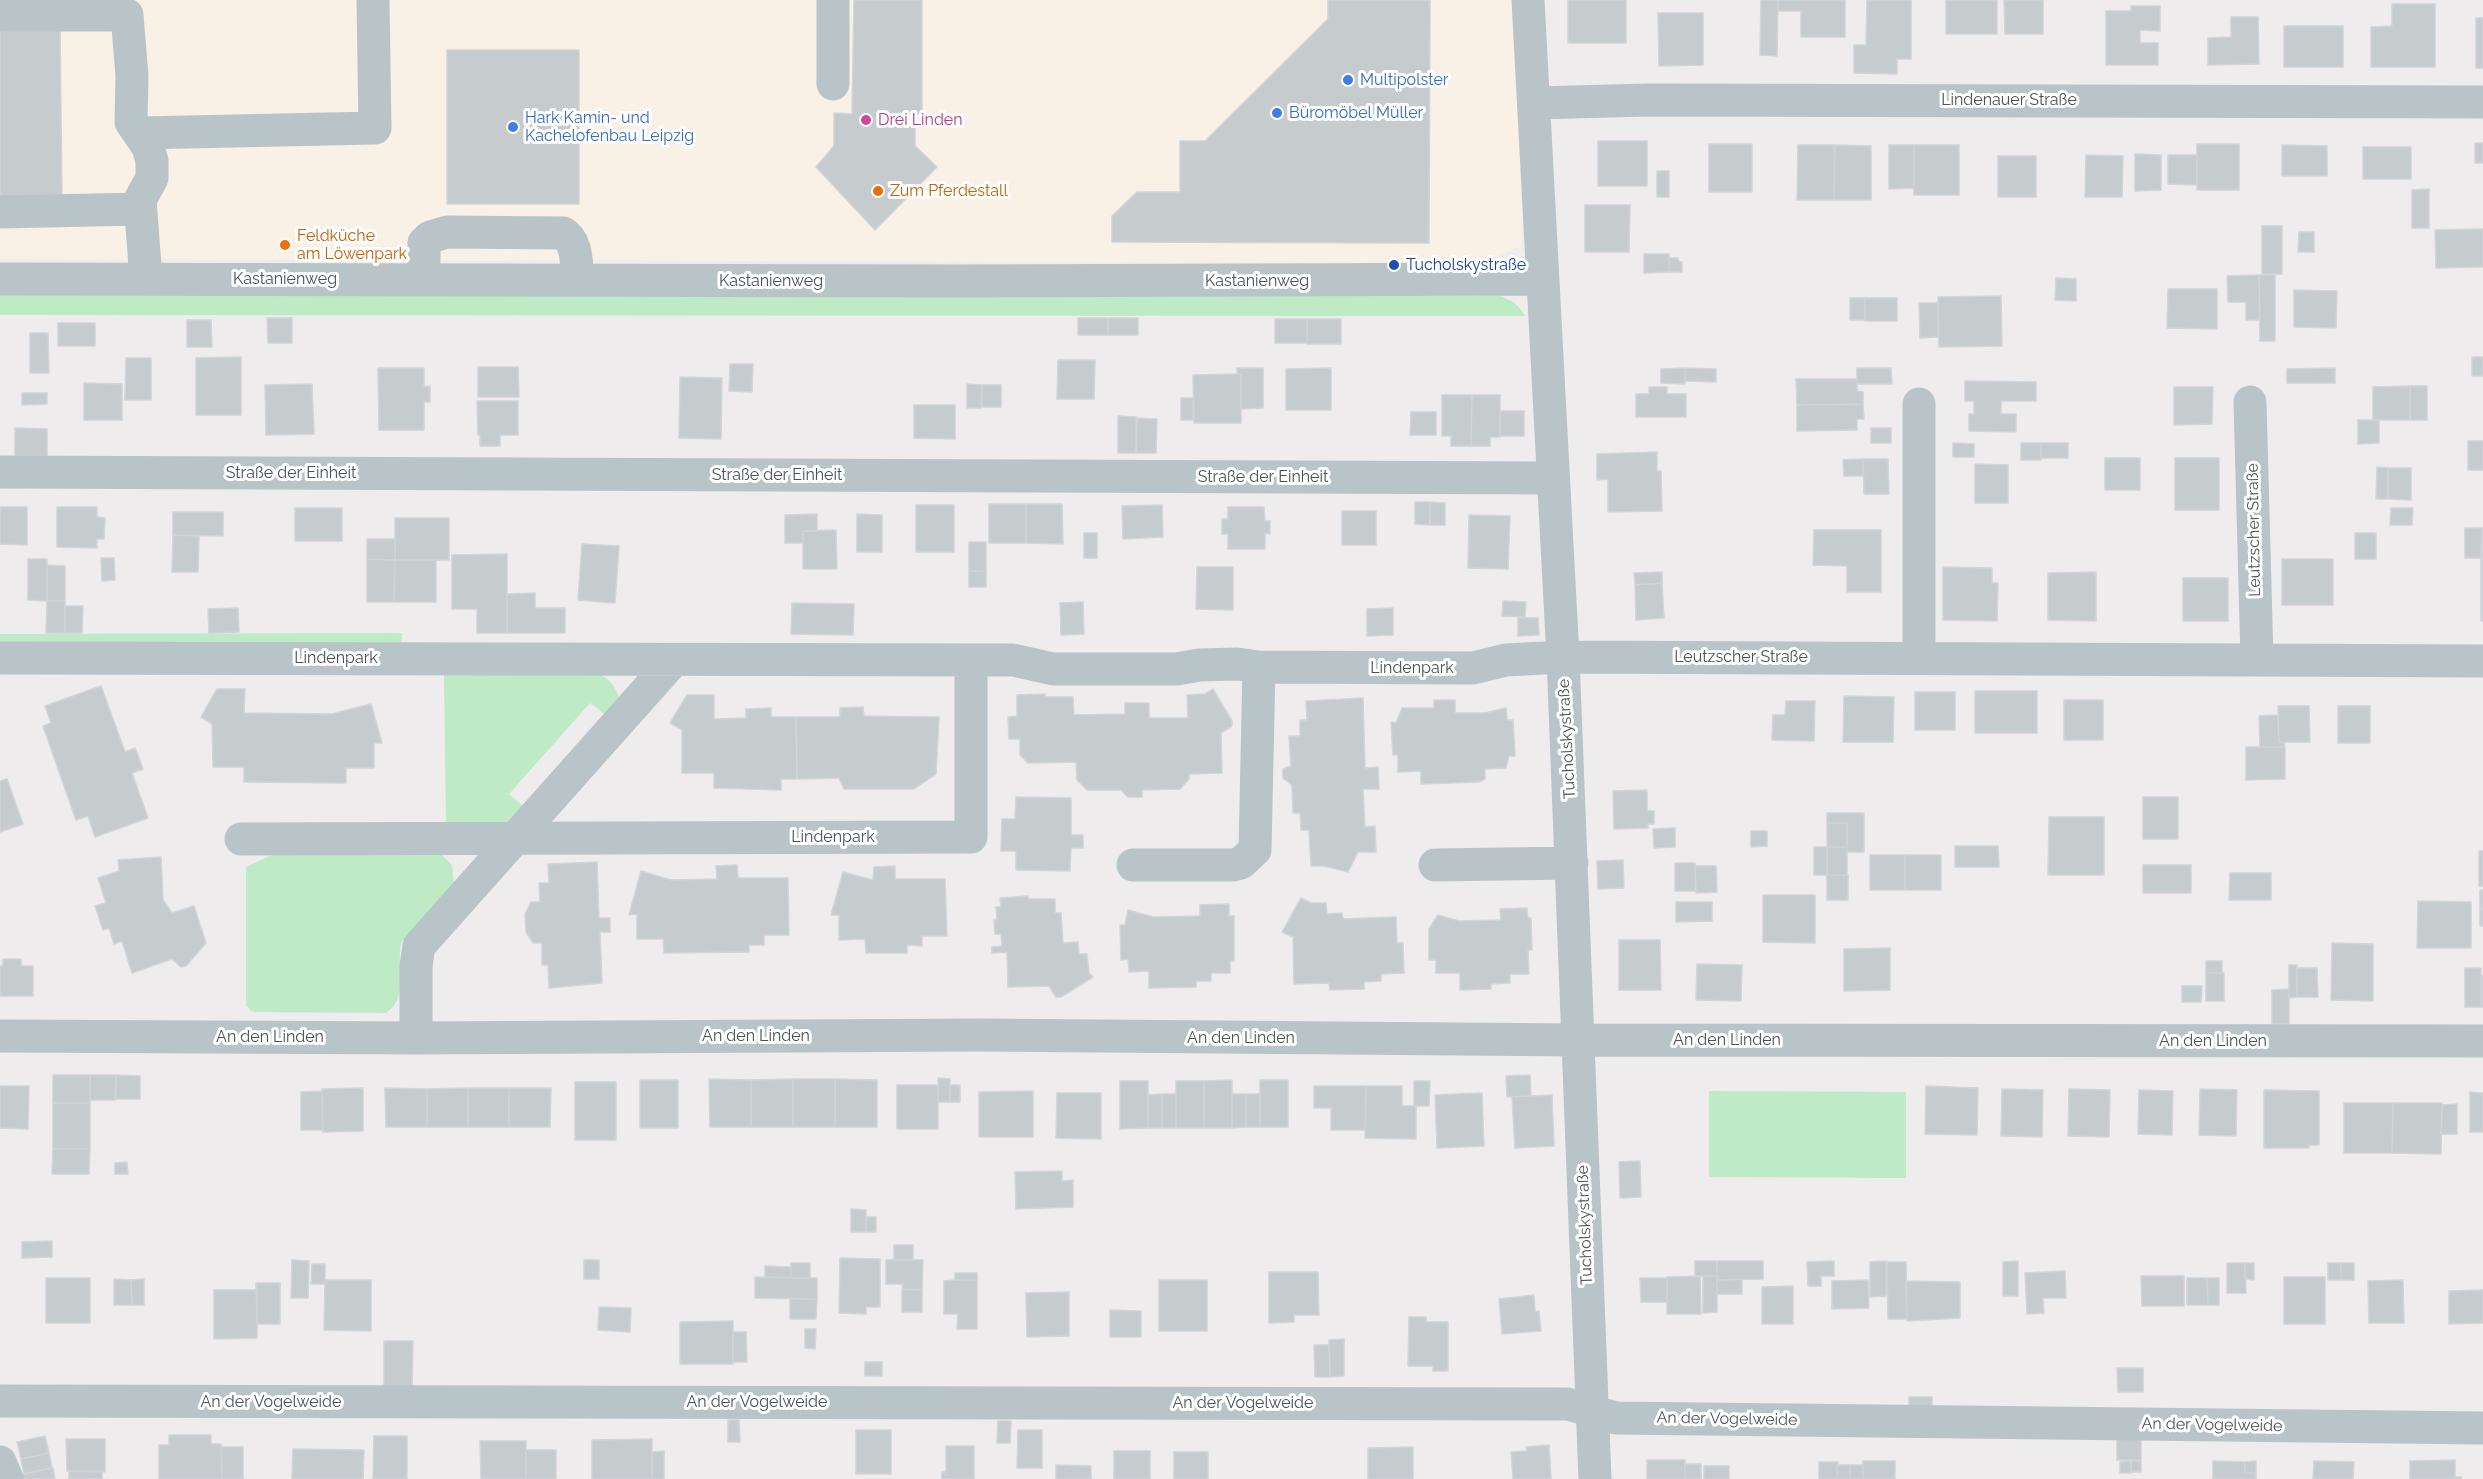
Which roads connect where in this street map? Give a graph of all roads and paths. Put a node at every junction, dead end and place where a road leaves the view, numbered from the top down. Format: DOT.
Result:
graph roads {
  1 [pos="373,0"];
  2 [pos="833,0"];
  3 [pos="1528,0"];
  4 [pos="128,7"];
  5 [pos="0,15"];
  6 [pos="833,84"];
  7 [pos="2483,102"];
  8 [pos="1534,103"];
  9 [pos="139,133"];
  10 [pos="141,209"];
  11 [pos="0,212"];
  12 [pos="0,279"];
  13 [pos="146,279"];
  14 [pos="1542,279"];
  15 [pos="424,280"];
  16 [pos="578,280"];
  17 [pos="2250,402"];
  18 [pos="1919,404"];
  19 [pos="0,472"];
  20 [pos="1553,478"];
  21 [pos="1563,657"];
  22 [pos="0,658"];
  23 [pos="1918,658"];
  24 [pos="2257,659"];
  25 [pos="971,660"];
  26 [pos="673,661"];
  27 [pos="2483,661"];
  28 [pos="1259,667"];
  29 [pos="517,837"];
  30 [pos="241,839"];
  31 [pos="1572,863"];
  32 [pos="1436,865"];
  33 [pos="1133,866"];
  34 [pos="0,1036"];
  35 [pos="416,1038"];
  36 [pos="1579,1040"];
  37 [pos="2483,1041"];
  38 [pos="0,1401"];
  39 [pos="1591,1411"];
  40 [pos="2483,1428"];
  41 [pos="0,1461"];
  42 [pos="7,1479"];
  43 [pos="1595,1479"];
  1 -- 9 [label="street"];
  2 -- 6 [label="street"];
  3 -- 8 [label="street, Tucholskystraße"];
  4 -- 5 [label="street"];
  4 -- 9 [label="street"];
  7 -- 8 [label="street, Lindenauer Straße"];
  8 -- 14 [label="street, Tucholskystraße"];
  9 -- 10 [label="street"];
  10 -- 11 [label="street"];
  10 -- 13 [label="street"];
  12 -- 13 [label="street, Kastanienweg"];
  13 -- 15 [label="street, Kastanienweg"];
  14 -- 16 [label="street, Kastanienweg"];
  14 -- 20 [label="street, Tucholskystraße"];
  15 -- 16 [label="street, Kastanienweg"];
  15 -- 16 [label="street"];
  17 -- 24 [label="street, Leutzscher Straße"];
  18 -- 23 [label="street"];
  19 -- 20 [label="street, Straße der Einheit"];
  20 -- 21 [label="street, Tucholskystraße"];
  21 -- 23 [label="street, Leutzscher Straße"];
  21 -- 28 [label="street, Lindenpark"];
  21 -- 31 [label="street, Tucholskystraße"];
  22 -- 26 [label="street, Lindenpark"];
  23 -- 24 [label="street, Leutzscher Straße"];
  24 -- 27 [label="street, Leutzscher Straße"];
  25 -- 26 [label="street, Lindenpark"];
  25 -- 28 [label="street, Lindenpark"];
  25 -- 29 [label="street, Lindenpark"];
  26 -- 29 [label="street"];
  28 -- 33 [label="street"];
  29 -- 30 [label="street, Lindenpark"];
  29 -- 35 [label="street"];
  31 -- 32 [label="street"];
  31 -- 36 [label="street, Tucholskystraße"];
  34 -- 35 [label="street, An den Linden"];
  35 -- 36 [label="street, An den Linden"];
  36 -- 37 [label="street, An den Linden"];
  36 -- 39 [label="street, Tucholskystraße"];
  38 -- 39 [label="street, An der Vogelweide"];
  39 -- 40 [label="street, An der Vogelweide"];
  39 -- 43 [label="street, Tucholskystraße"];
  41 -- 42 [label="street"];
}
